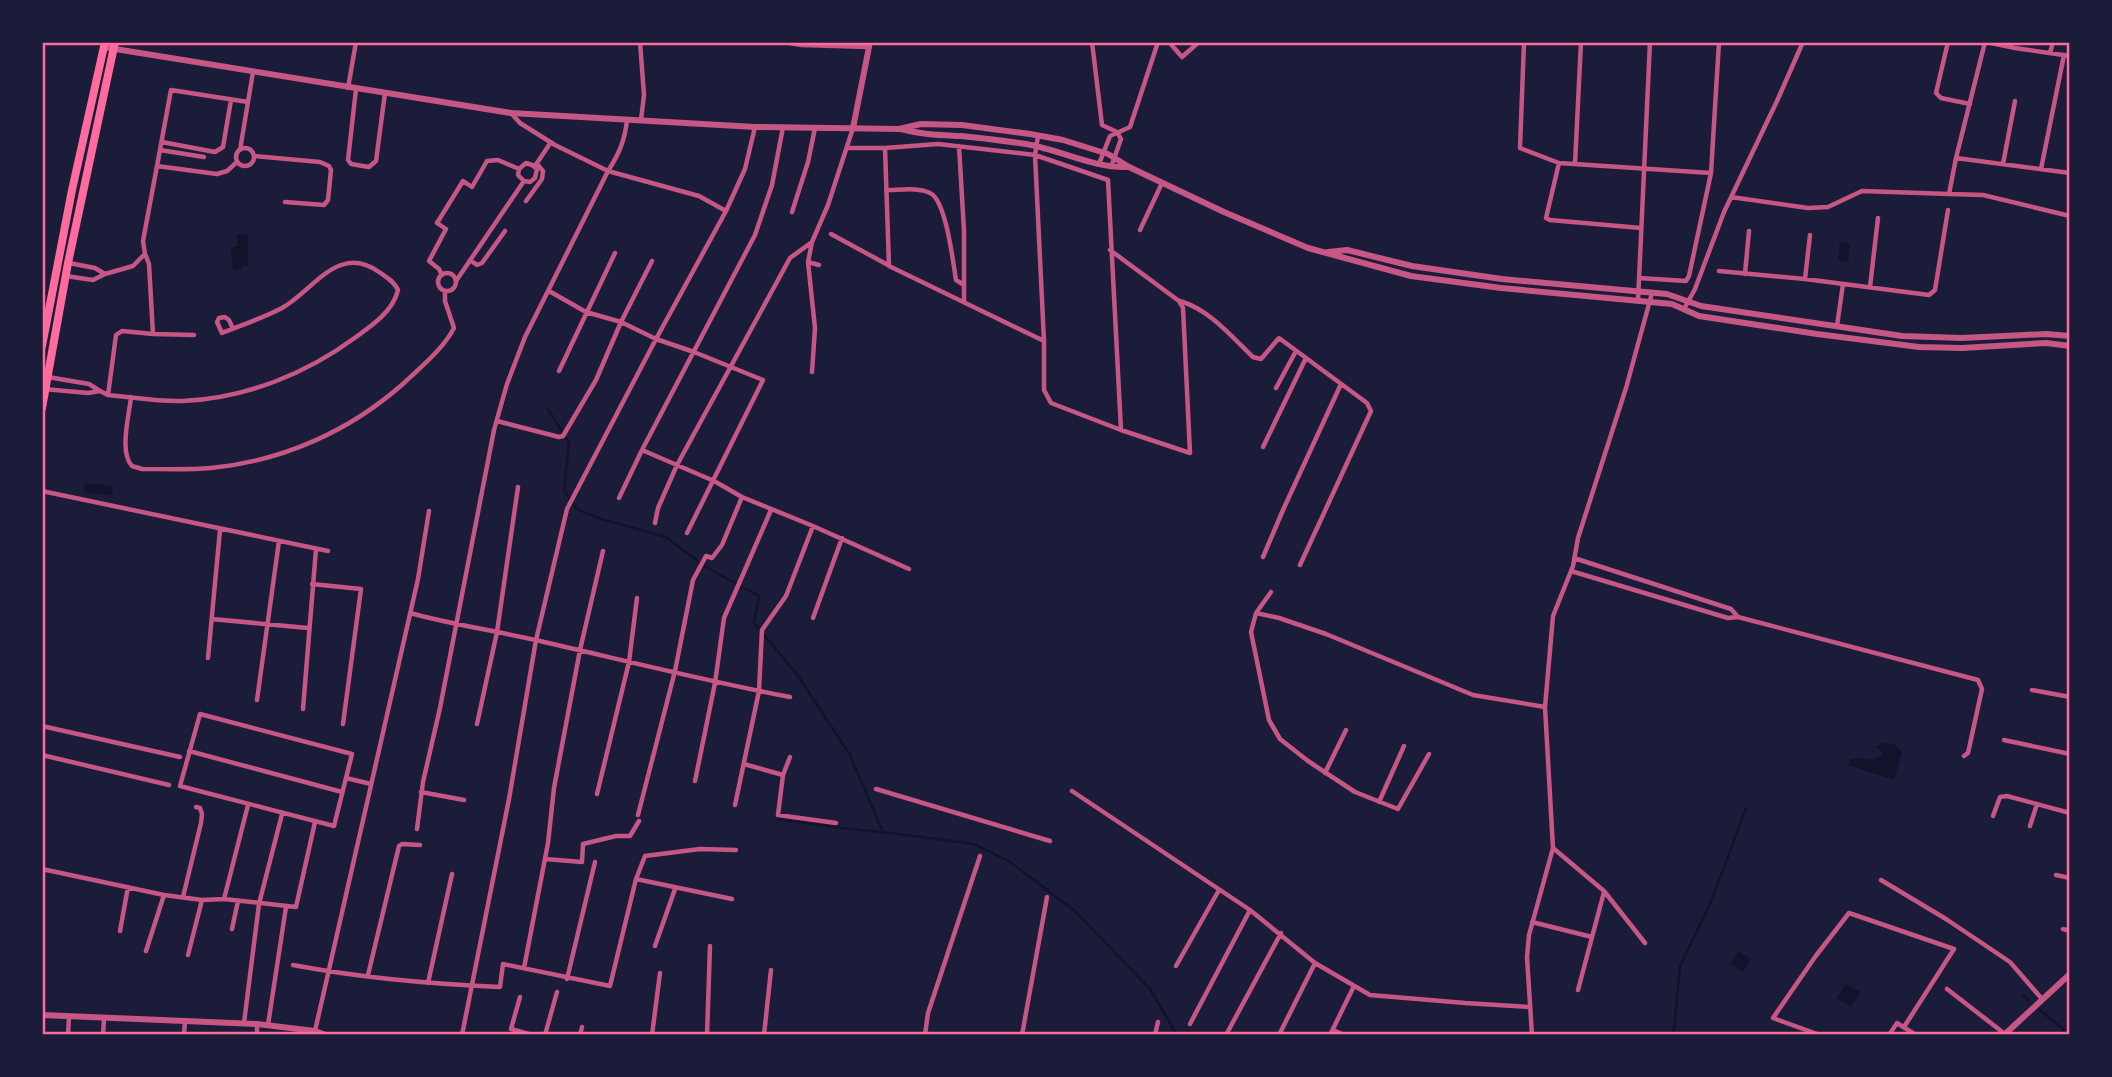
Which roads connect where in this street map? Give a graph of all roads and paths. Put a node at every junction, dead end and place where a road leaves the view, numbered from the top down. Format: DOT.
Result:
graph roads {
  1 [pos="356,42"];
  2 [pos="640,42"];
  3 [pos="783,42"];
  4 [pos="1092,42"];
  5 [pos="1158,42"];
  6 [pos="1169,42"];
  7 [pos="1199,42"];
  8 [pos="1524,42"];
  9 [pos="1581,42"];
  10 [pos="1650,42"];
  11 [pos="1719,42"];
  12 [pos="1803,42"];
  13 [pos="1948,42"];
  14 [pos="1986,42"];
  15 [pos="2053,42"];
  16 [pos="104,45"];
  17 [pos="869,45"];
  18 [pos="2015,45"];
  19 [pos="115,46"];
  20 [pos="2050,53"];
  21 [pos="2067,56"];
  22 [pos="253,72"];
  23 [pos="352,88"];
  24 [pos="385,93"];
  25 [pos="231,100"];
  26 [pos="2015,101"];
  27 [pos="248,103"];
  28 [pos="1970,104"];
  29 [pos="511,113"];
  30 [pos="627,119"];
  31 [pos="641,120"];
  32 [pos="755,127"];
  33 [pos="783,127"];
  34 [pos="815,128"];
  35 [pos="853,128"];
  36 [pos="899,129"];
  37 [pos="1117,132"];
  38 [pos="1038,135"];
  39 [pos="162,142"];
  40 [pos="551,142"];
  41 [pos="959,146"];
  42 [pos="1035,146"];
  43 [pos="848,148"];
  44 [pos="885,148"];
  45 [pos="160,150"];
  46 [pos="240,150"];
  47 [pos="1103,153"];
  48 [pos="1035,155"];
  49 [pos="254,156"];
  50 [pos="204,157"];
  51 [pos="1115,158"];
  52 [pos="1956,158"];
  53 [pos="237,162"];
  54 [pos="1559,163"];
  55 [pos="1099,164"];
  56 [pos="1575,164"];
  57 [pos="2003,164"];
  58 [pos="536,165"];
  59 [pos="157,166"];
  60 [pos="1111,167"];
  61 [pos="1129,167"];
  62 [pos="519,169"];
  63 [pos="1643,169"];
  64 [pos="2041,169"];
  65 [pos="608,171"];
  66 [pos="1711,173"];
  67 [pos="2070,173"];
  68 [pos="523,181"];
  69 [pos="1162,183"];
  70 [pos="886,190"];
  71 [pos="1949,194"];
  72 [pos="1731,197"];
  73 [pos="526,201"];
  74 [pos="285,202"];
  75 [pos="1948,210"];
  76 [pos="726,211"];
  77 [pos="792,212"];
  78 [pos="2070,216"];
  79 [pos="1878,218"];
  80 [pos="1641,228"];
  81 [pos="1140,230"];
  82 [pos="505,231"];
  83 [pos="1749,231"];
  84 [pos="831,234"];
  85 [pos="1811,235"];
  86 [pos="812,242"];
  87 [pos="1110,250"];
  88 [pos="1324,252"];
  89 [pos="615,253"];
  90 [pos="145,254"];
  91 [pos="470,261"];
  92 [pos="652,261"];
  93 [pos="808,262"];
  94 [pos="68,263"];
  95 [pos="819,265"];
  96 [pos="889,266"];
  97 [pos="1718,271"];
  98 [pos="105,274"];
  99 [pos="1745,274"];
  100 [pos="442,275"];
  101 [pos="65,276"];
  102 [pos="1639,278"];
  103 [pos="1805,279"];
  104 [pos="456,281"];
  105 [pos="1843,284"];
  106 [pos="964,285"];
  107 [pos="1870,287"];
  108 [pos="444,291"];
  109 [pos="549,291"];
  110 [pos="1639,291"];
  111 [pos="1652,292"];
  112 [pos="1179,301"];
  113 [pos="1638,301"];
  114 [pos="964,302"];
  115 [pos="1650,302"];
  116 [pos="1689,302"];
  117 [pos="1684,309"];
  118 [pos="586,312"];
  119 [pos="621,322"];
  120 [pos="1837,327"];
  121 [pos="233,329"];
  122 [pos="153,334"];
  123 [pos="194,335"];
  124 [pos="2070,336"];
  125 [pos="656,339"];
  126 [pos="1044,341"];
  127 [pos="42,346"];
  128 [pos="2070,346"];
  129 [pos="1296,351"];
  130 [pos="694,352"];
  131 [pos="1306,358"];
  132 [pos="731,367"];
  133 [pos="559,371"];
  134 [pos="812,372"];
  135 [pos="45,377"];
  136 [pos="1342,384"];
  137 [pos="1276,387"];
  138 [pos="44,389"];
  139 [pos="100,391"];
  140 [pos="108,395"];
  141 [pos="131,397"];
  142 [pos="42,408"];
  143 [pos="497,421"];
  144 [pos="1121,430"];
  145 [pos="1264,447"];
  146 [pos="642,450"];
  147 [pos="677,466"];
  148 [pos="714,481"];
  149 [pos="518,487"];
  150 [pos="42,491"];
  151 [pos="742,497"];
  152 [pos="619,498"];
  153 [pos="771,510"];
  154 [pos="429,511"];
  155 [pos="655,523"];
  156 [pos="813,526"];
  157 [pos="220,530"];
  158 [pos="687,533"];
  159 [pos="842,538"];
  160 [pos="279,541"];
  161 [pos="316,549"];
  162 [pos="328,551"];
  163 [pos="603,551"];
  164 [pos="1263,557"];
  165 [pos="1574,558"];
  166 [pos="1300,565"];
  167 [pos="909,569"];
  168 [pos="1571,571"];
  169 [pos="312,584"];
  170 [pos="1655,584"];
  171 [pos="1271,592"];
  172 [pos="1651,595"];
  173 [pos="637,598"];
  174 [pos="410,613"];
  175 [pos="1256,613"];
  176 [pos="1738,617"];
  177 [pos="813,618"];
  178 [pos="212,619"];
  179 [pos="268,625"];
  180 [pos="456,625"];
  181 [pos="308,628"];
  182 [pos="497,632"];
  183 [pos="536,640"];
  184 [pos="579,650"];
  185 [pos="208,658"];
  186 [pos="629,662"];
  187 [pos="675,671"];
  188 [pos="715,683"];
  189 [pos="2032,690"];
  190 [pos="759,691"];
  191 [pos="790,697"];
  192 [pos="2070,697"];
  193 [pos="257,699"];
  194 [pos="1545,707"];
  195 [pos="303,709"];
  196 [pos="343,724"];
  197 [pos="477,724"];
  198 [pos="42,726"];
  199 [pos="1346,730"];
  200 [pos="2004,740"];
  201 [pos="1404,746"];
  202 [pos="189,751"];
  203 [pos="1429,754"];
  204 [pos="2070,754"];
  205 [pos="42,755"];
  206 [pos="1964,756"];
  207 [pos="180,757"];
  208 [pos="790,757"];
  209 [pos="744,764"];
  210 [pos="1325,773"];
  211 [pos="783,775"];
  212 [pos="346,778"];
  213 [pos="695,781"];
  214 [pos="371,784"];
  215 [pos="169,785"];
  216 [pos="876,789"];
  217 [pos="1072,791"];
  218 [pos="342,792"];
  219 [pos="421,792"];
  220 [pos="597,794"];
  221 [pos="464,800"];
  222 [pos="1379,802"];
  223 [pos="2037,804"];
  224 [pos="248,805"];
  225 [pos="735,806"];
  226 [pos="196,807"];
  227 [pos="2070,813"];
  228 [pos="282,814"];
  229 [pos="1993,816"];
  230 [pos="315,822"];
  231 [pos="836,823"];
  232 [pos="2031,826"];
  233 [pos="417,829"];
  234 [pos="1049,841"];
  235 [pos="420,845"];
  236 [pos="1553,848"];
  237 [pos="736,850"];
  238 [pos="980,856"];
  239 [pos="545,859"];
  240 [pos="595,862"];
  241 [pos="42,869"];
  242 [pos="452,874"];
  243 [pos="2056,875"];
  244 [pos="2070,878"];
  245 [pos="636,879"];
  246 [pos="1881,880"];
  247 [pos="128,887"];
  248 [pos="675,888"];
  249 [pos="1219,890"];
  250 [pos="1604,891"];
  251 [pos="164,895"];
  252 [pos="183,897"];
  253 [pos="1047,897"];
  254 [pos="223,899"];
  255 [pos="732,899"];
  256 [pos="202,900"];
  257 [pos="238,901"];
  258 [pos="259,904"];
  259 [pos="286,907"];
  260 [pos="1250,910"];
  261 [pos="1532,922"];
  262 [pos="232,929"];
  263 [pos="2063,929"];
  264 [pos="120,931"];
  265 [pos="2070,931"];
  266 [pos="1281,933"];
  267 [pos="1592,937"];
  268 [pos="1645,943"];
  269 [pos="655,946"];
  270 [pos="710,946"];
  271 [pos="146,950"];
  272 [pos="188,955"];
  273 [pos="1315,962"];
  274 [pos="293,965"];
  275 [pos="1176,966"];
  276 [pos="524,968"];
  277 [pos="327,971"];
  278 [pos="771,971"];
  279 [pos="660,973"];
  280 [pos="2070,974"];
  281 [pos="368,975"];
  282 [pos="568,979"];
  283 [pos="428,982"];
  284 [pos="472,986"];
  285 [pos="1354,986"];
  286 [pos="1947,989"];
  287 [pos="1578,990"];
  288 [pos="557,992"];
  289 [pos="520,997"];
  290 [pos="2042,999"];
  291 [pos="1530,1007"];
  292 [pos="42,1015"];
  293 [pos="69,1017"];
  294 [pos="104,1019"];
  295 [pos="185,1021"];
  296 [pos="1158,1022"];
  297 [pos="244,1024"];
  298 [pos="257,1024"];
  299 [pos="1190,1024"];
  300 [pos="268,1026"];
  301 [pos="582,1027"];
  302 [pos="1903,1027"];
  303 [pos="315,1031"];
  304 [pos="1332,1033"];
  305 [pos="68,1035"];
  306 [pos="103,1035"];
  307 [pos="184,1035"];
  308 [pos="257,1035"];
  309 [pos="326,1035"];
  310 [pos="462,1035"];
  311 [pos="532,1035"];
  312 [pos="545,1035"];
  313 [pos="580,1035"];
  314 [pos="652,1035"];
  315 [pos="708,1035"];
  316 [pos="764,1035"];
  317 [pos="925,1035"];
  318 [pos="1022,1035"];
  319 [pos="1155,1035"];
  320 [pos="1226,1035"];
  321 [pos="1279,1035"];
  322 [pos="1345,1035"];
  323 [pos="1532,1035"];
  324 [pos="1820,1035"];
  325 [pos="1889,1035"];
  326 [pos="1916,1035"];
  327 [pos="2005,1035"];
  1 -- 23 [label="street"];
  2 -- 31 [label="street"];
  3 -- 17 [label="street"];
  4 -- 37 [label="street"];
  5 -- 37 [label="street"];
  6 -- 7 [label="street"];
  8 -- 54 [label="street"];
  9 -- 56 [label="street"];
  10 -- 63 [label="street"];
  11 -- 66 [label="street"];
  12 -- 72 [label="street"];
  13 -- 28 [label="street"];
  14 -- 18 [label="street"];
  14 -- 28 [label="street"];
  15 -- 20 [label="street"];
  16 -- 19 [label="street"];
  16 -- 127 [label="main road"];
  17 -- 35 [label="street"];
  18 -- 20 [label="street"];
  19 -- 22 [label="street"];
  19 -- 94 [label="main road"];
  20 -- 21 [label="street"];
  21 -- 64 [label="street"];
  22 -- 23 [label="street"];
  22 -- 27 [label="street"];
  23 -- 24 [label="street"];
  23 -- 24 [label="street"];
  24 -- 29 [label="street"];
  25 -- 27 [label="street"];
  25 -- 39 [label="street"];
  25 -- 39 [label="street"];
  26 -- 57 [label="street"];
  27 -- 46 [label="street"];
  28 -- 52 [label="street"];
  29 -- 30 [label="street"];
  29 -- 40 [label="street"];
  30 -- 31 [label="street"];
  30 -- 65 [label="street"];
  31 -- 32 [label="street"];
  32 -- 33 [label="street"];
  32 -- 76 [label="street"];
  33 -- 34 [label="street"];
  33 -- 130 [label="street"];
  34 -- 35 [label="street"];
  34 -- 77 [label="street"];
  35 -- 36 [label="street"];
  35 -- 43 [label="street"];
  36 -- 38 [label="street"];
  36 -- 42 [label="street"];
  37 -- 47 [label="street"];
  37 -- 51 [label="street"];
  38 -- 42 [label="street"];
  38 -- 47 [label="street"];
  39 -- 45 [label="street"];
  40 -- 58 [label="street"];
  40 -- 65 [label="street"];
  41 -- 44 [label="street"];
  41 -- 48 [label="street"];
  41 -- 106 [label="street"];
  42 -- 48 [label="street"];
  42 -- 55 [label="street"];
  43 -- 44 [label="street"];
  43 -- 86 [label="street"];
  44 -- 70 [label="street"];
  45 -- 50 [label="street"];
  45 -- 59 [label="street"];
  46 -- 49 [label="street"];
  46 -- 53 [label="street"];
  47 -- 51 [label="street"];
  47 -- 55 [label="street"];
  48 -- 87 [label="street"];
  48 -- 126 [label="street"];
  49 -- 53 [label="street"];
  49 -- 74 [label="street"];
  51 -- 60 [label="street"];
  51 -- 61 [label="street"];
  52 -- 57 [label="street"];
  52 -- 71 [label="street"];
  53 -- 59 [label="street"];
  54 -- 56 [label="street"];
  54 -- 80 [label="street"];
  55 -- 60 [label="street"];
  56 -- 63 [label="street"];
  57 -- 64 [label="street"];
  58 -- 62 [label="street"];
  58 -- 68 [label="street"];
  58 -- 73 [label="street"];
  59 -- 90 [label="street"];
  60 -- 61 [label="street"];
  61 -- 69 [label="street"];
  62 -- 68 [label="street"];
  62 -- 100 [label="street"];
  63 -- 66 [label="street"];
  63 -- 80 [label="street"];
  64 -- 67 [label="street"];
  65 -- 76 [label="street"];
  65 -- 109 [label="street"];
  66 -- 102 [label="street"];
  68 -- 91 [label="street"];
  69 -- 81 [label="street"];
  69 -- 88 [label="street"];
  70 -- 96 [label="street"];
  70 -- 106 [label="street"];
  71 -- 72 [label="street"];
  71 -- 78 [label="street"];
  72 -- 116 [label="street"];
  75 -- 107 [label="street"];
  76 -- 125 [label="street"];
  79 -- 107 [label="street"];
  80 -- 102 [label="street"];
  82 -- 91 [label="street"];
  83 -- 99 [label="street"];
  84 -- 96 [label="street"];
  85 -- 103 [label="street"];
  86 -- 93 [label="street"];
  86 -- 132 [label="street"];
  87 -- 112 [label="street"];
  87 -- 144 [label="street"];
  88 -- 110 [label="street"];
  88 -- 113 [label="street"];
  89 -- 118 [label="street"];
  90 -- 98 [label="street"];
  90 -- 122 [label="street"];
  91 -- 104 [label="street"];
  92 -- 119 [label="street"];
  93 -- 95 [label="street"];
  93 -- 134 [label="street"];
  94 -- 98 [label="street"];
  94 -- 101 [label="main road"];
  96 -- 114 [label="street"];
  97 -- 99 [label="street"];
  98 -- 101 [label="street"];
  99 -- 103 [label="street"];
  100 -- 104 [label="street"];
  100 -- 108 [label="street"];
  101 -- 135 [label="main road"];
  102 -- 110 [label="street"];
  103 -- 105 [label="street"];
  104 -- 108 [label="street"];
  105 -- 107 [label="street"];
  105 -- 120 [label="street"];
  106 -- 114 [label="street"];
  108 -- 141 [label="street"];
  109 -- 118 [label="street"];
  109 -- 143 [label="street"];
  110 -- 111 [label="street"];
  110 -- 113 [label="street"];
  111 -- 115 [label="street"];
  111 -- 116 [label="street"];
  112 -- 129 [label="street"];
  112 -- 144 [label="street"];
  113 -- 115 [label="street"];
  114 -- 126 [label="street"];
  115 -- 117 [label="street"];
  115 -- 165 [label="street"];
  116 -- 117 [label="street"];
  116 -- 120 [label="street"];
  117 -- 128 [label="street"];
  118 -- 119 [label="street"];
  118 -- 133 [label="street"];
  119 -- 125 [label="street"];
  119 -- 143 [label="street"];
  120 -- 124 [label="street"];
  121 -- 141 [label="street"];
  122 -- 123 [label="street"];
  122 -- 140 [label="street"];
  125 -- 130 [label="street"];
  125 -- 183 [label="street"];
  126 -- 144 [label="street"];
  129 -- 131 [label="street"];
  129 -- 137 [label="street"];
  130 -- 132 [label="street"];
  130 -- 146 [label="street"];
  131 -- 136 [label="street"];
  131 -- 145 [label="street"];
  132 -- 147 [label="street"];
  132 -- 148 [label="street"];
  135 -- 138 [label="main road"];
  135 -- 139 [label="street"];
  136 -- 164 [label="street"];
  136 -- 166 [label="street"];
  138 -- 139 [label="street"];
  138 -- 142 [label="main road"];
  139 -- 140 [label="street"];
  140 -- 141 [label="street"];
  143 -- 180 [label="street"];
  146 -- 147 [label="street"];
  146 -- 152 [label="street"];
  147 -- 148 [label="street"];
  147 -- 155 [label="street"];
  148 -- 151 [label="street"];
  148 -- 158 [label="street"];
  149 -- 182 [label="street"];
  150 -- 157 [label="street"];
  151 -- 153 [label="street"];
  151 -- 187 [label="street"];
  153 -- 156 [label="street"];
  153 -- 188 [label="street"];
  154 -- 174 [label="street"];
  156 -- 159 [label="street"];
  156 -- 190 [label="street"];
  157 -- 160 [label="street"];
  157 -- 178 [label="street"];
  159 -- 167 [label="street"];
  159 -- 177 [label="street"];
  160 -- 161 [label="street"];
  160 -- 179 [label="street"];
  161 -- 162 [label="street"];
  161 -- 169 [label="street"];
  163 -- 184 [label="street"];
  165 -- 168 [label="street"];
  165 -- 170 [label="street"];
  168 -- 172 [label="street"];
  168 -- 194 [label="street"];
  169 -- 181 [label="street"];
  169 -- 196 [label="street"];
  170 -- 172 [label="street"];
  170 -- 176 [label="street"];
  171 -- 175 [label="street"];
  172 -- 176 [label="street"];
  173 -- 186 [label="street"];
  174 -- 180 [label="street"];
  174 -- 214 [label="street"];
  175 -- 194 [label="street"];
  175 -- 210 [label="street"];
  176 -- 206 [label="street"];
  178 -- 179 [label="street"];
  178 -- 185 [label="street"];
  179 -- 181 [label="street"];
  179 -- 193 [label="street"];
  180 -- 182 [label="street"];
  180 -- 219 [label="street"];
  181 -- 195 [label="street"];
  182 -- 183 [label="street"];
  182 -- 197 [label="street"];
  183 -- 184 [label="street"];
  183 -- 284 [label="street"];
  184 -- 186 [label="street"];
  184 -- 239 [label="street"];
  186 -- 187 [label="street"];
  186 -- 220 [label="street"];
  187 -- 188 [label="street"];
  187 -- 239 [label="street"];
  188 -- 190 [label="street"];
  188 -- 213 [label="street"];
  189 -- 192 [label="street"];
  190 -- 191 [label="street"];
  190 -- 209 [label="street"];
  194 -- 236 [label="street"];
  198 -- 207 [label="street"];
  199 -- 210 [label="street"];
  200 -- 204 [label="street"];
  201 -- 222 [label="street"];
  202 -- 212 [label="street"];
  202 -- 218 [label="street"];
  202 -- 224 [label="street"];
  203 -- 222 [label="street"];
  205 -- 215 [label="street"];
  208 -- 211 [label="street"];
  209 -- 211 [label="street"];
  209 -- 225 [label="street"];
  210 -- 222 [label="street"];
  211 -- 231 [label="street"];
  212 -- 214 [label="street"];
  212 -- 218 [label="street"];
  214 -- 277 [label="street"];
  216 -- 234 [label="street"];
  217 -- 249 [label="street"];
  218 -- 230 [label="street"];
  219 -- 221 [label="street"];
  219 -- 233 [label="street"];
  223 -- 227 [label="street"];
  223 -- 229 [label="street"];
  223 -- 232 [label="street"];
  224 -- 228 [label="street"];
  224 -- 254 [label="street"];
  226 -- 252 [label="street"];
  228 -- 230 [label="street"];
  228 -- 258 [label="street"];
  230 -- 259 [label="street"];
  235 -- 281 [label="street"];
  236 -- 250 [label="street"];
  236 -- 261 [label="street"];
  237 -- 245 [label="street"];
  238 -- 317 [label="street"];
  239 -- 276 [label="street"];
  240 -- 282 [label="street"];
  241 -- 247 [label="street"];
  242 -- 283 [label="street"];
  243 -- 244 [label="street"];
  245 -- 248 [label="street"];
  245 -- 282 [label="street"];
  246 -- 290 [label="street"];
  247 -- 251 [label="street"];
  247 -- 264 [label="street"];
  248 -- 255 [label="street"];
  248 -- 269 [label="street"];
  249 -- 260 [label="street"];
  249 -- 275 [label="street"];
  250 -- 267 [label="street"];
  250 -- 268 [label="street"];
  251 -- 252 [label="street"];
  251 -- 271 [label="street"];
  252 -- 256 [label="street"];
  253 -- 318 [label="street"];
  254 -- 256 [label="street"];
  254 -- 257 [label="street"];
  256 -- 272 [label="street"];
  257 -- 258 [label="street"];
  257 -- 262 [label="street"];
  258 -- 259 [label="street"];
  258 -- 297 [label="street"];
  259 -- 300 [label="street"];
  260 -- 266 [label="street"];
  260 -- 299 [label="street"];
  261 -- 267 [label="street"];
  261 -- 291 [label="street"];
  263 -- 265 [label="street"];
  266 -- 273 [label="street"];
  266 -- 320 [label="street"];
  267 -- 287 [label="street"];
  270 -- 315 [label="street"];
  273 -- 285 [label="street"];
  273 -- 321 [label="street"];
  274 -- 277 [label="street"];
  276 -- 282 [label="street"];
  276 -- 284 [label="street"];
  277 -- 281 [label="street"];
  277 -- 303 [label="street"];
  278 -- 316 [label="street"];
  279 -- 314 [label="street"];
  280 -- 290 [label="street"];
  281 -- 283 [label="street"];
  283 -- 284 [label="street"];
  284 -- 310 [label="street"];
  285 -- 291 [label="street"];
  285 -- 304 [label="street"];
  286 -- 327 [label="street"];
  288 -- 312 [label="street"];
  289 -- 311 [label="street"];
  290 -- 327 [label="street"];
  291 -- 323 [label="street"];
  292 -- 293 [label="street"];
  293 -- 294 [label="street"];
  293 -- 305 [label="street"];
  294 -- 295 [label="street"];
  294 -- 306 [label="street"];
  295 -- 297 [label="street"];
  295 -- 307 [label="street"];
  296 -- 319 [label="street"];
  297 -- 298 [label="street"];
  298 -- 300 [label="street"];
  298 -- 308 [label="street"];
  300 -- 303 [label="street"];
  301 -- 313 [label="street"];
  302 -- 324 [label="street"];
  302 -- 325 [label="street"];
  302 -- 326 [label="street"];
  303 -- 309 [label="street"];
  304 -- 322 [label="street"];
}
